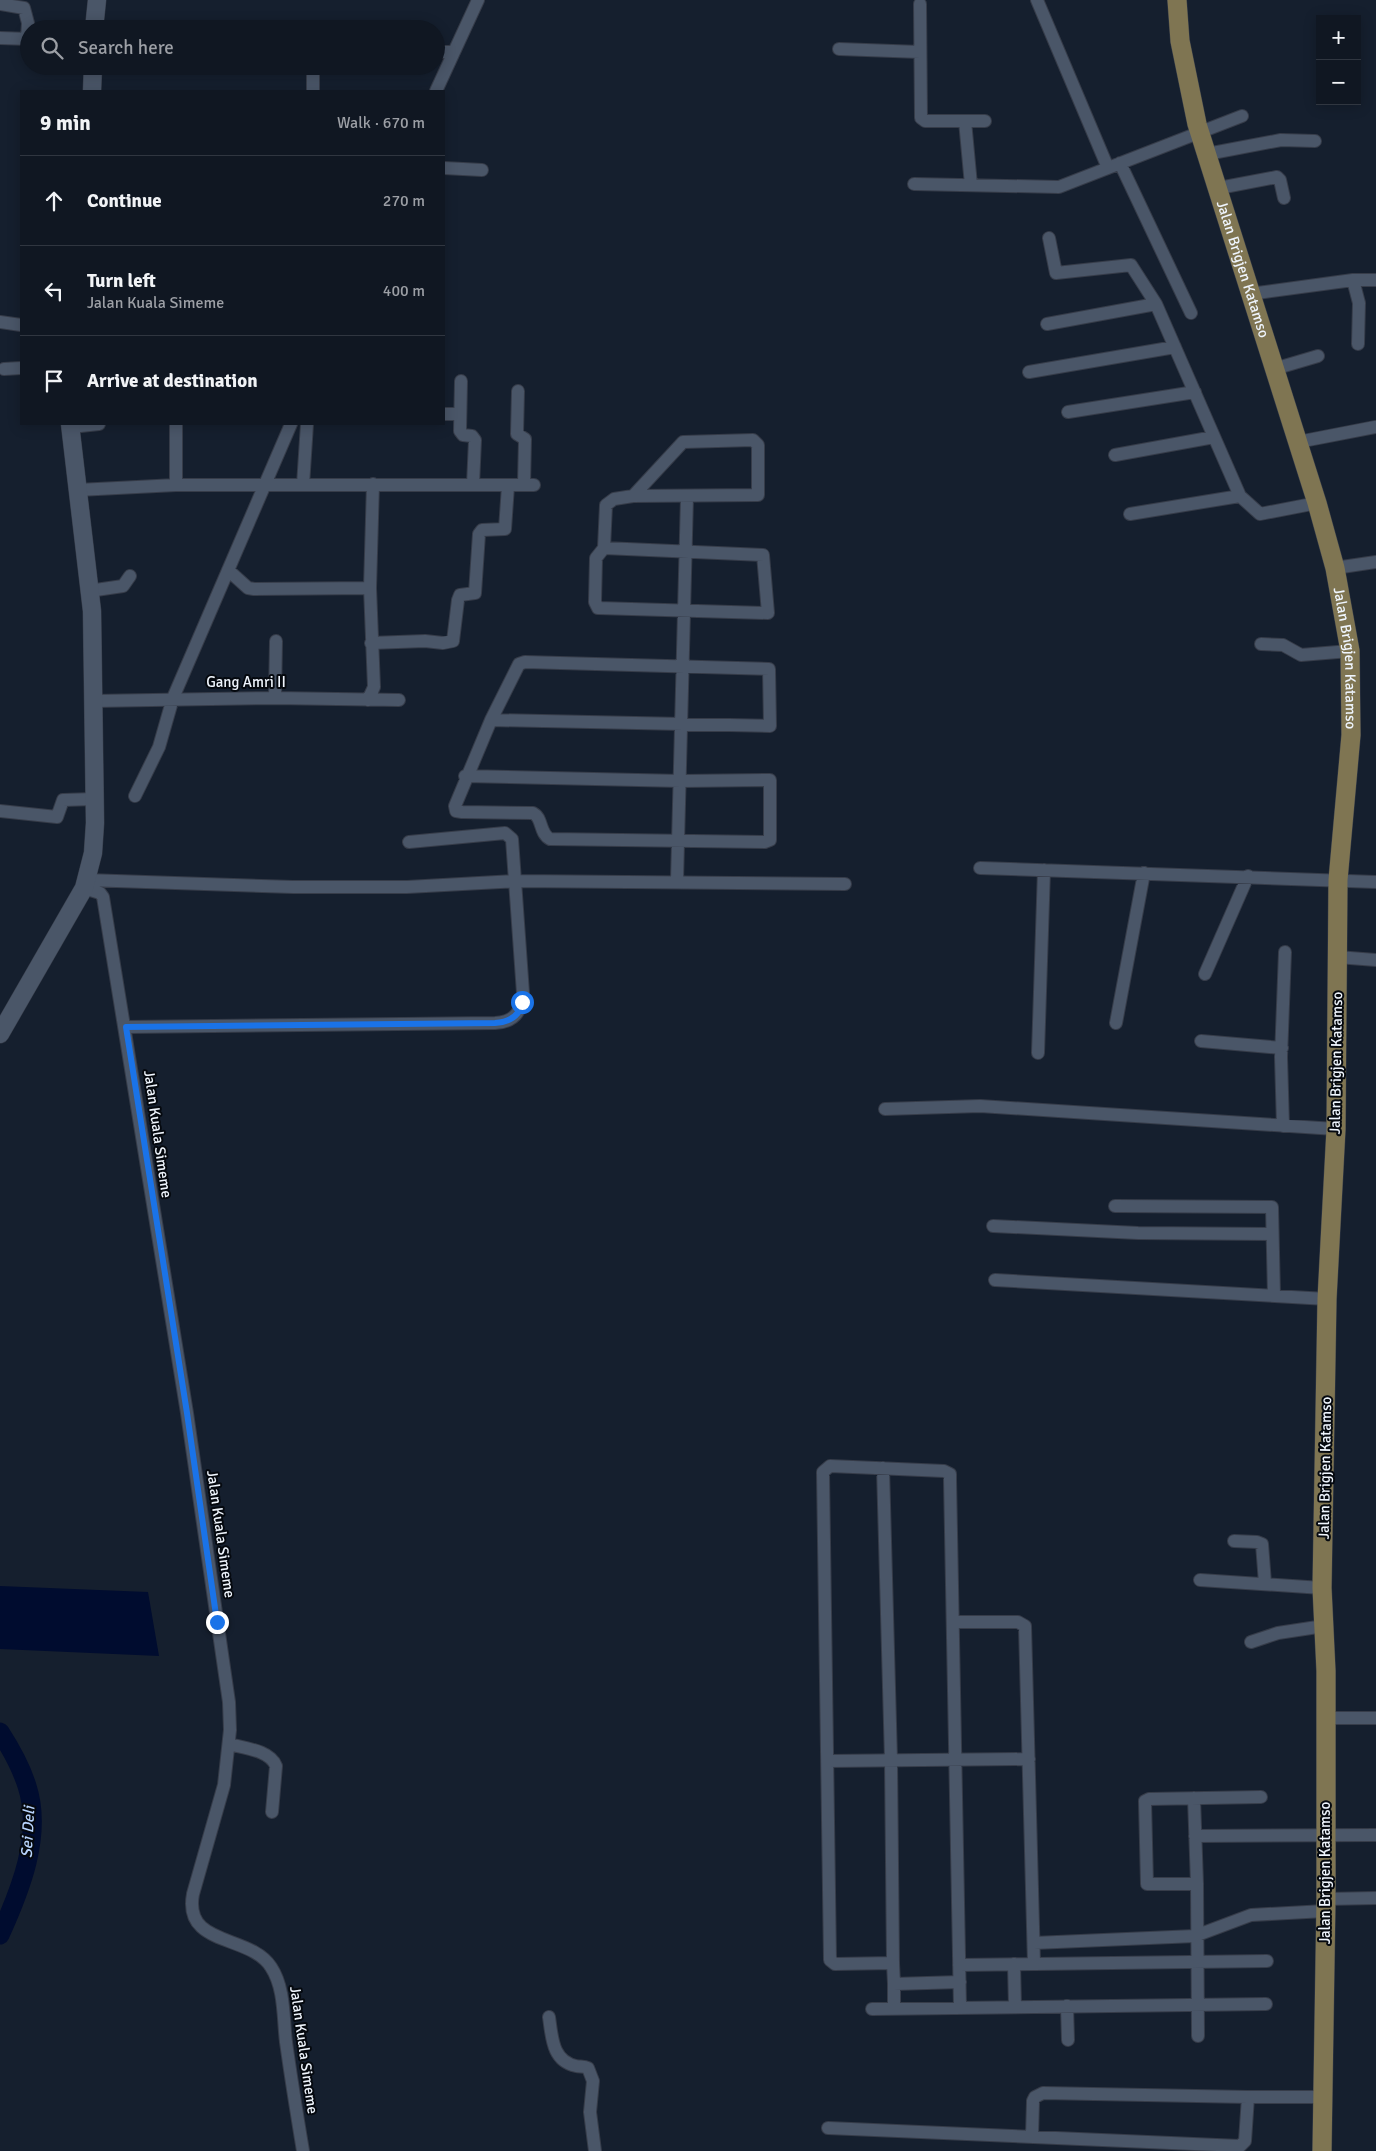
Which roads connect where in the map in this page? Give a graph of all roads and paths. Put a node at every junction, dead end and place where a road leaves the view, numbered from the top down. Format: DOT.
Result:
graph roads {
  1 [pos="97,0"];
  2 [pos="478,0"];
  3 [pos="1037,0"];
  4 [pos="1177,0"];
  5 [pos="0,4"];
  6 [pos="920,4"];
  7 [pos="27,20"];
  8 [pos="95,20"];
  9 [pos="0,38"];
  10 [pos="20,39"];
  11 [pos="840,48"];
  12 [pos="445,52"];
  13 [pos="454,52"];
  14 [pos="920,52"];
  15 [pos="445,72"];
  16 [pos="92,75"];
  17 [pos="313,75"];
  18 [pos="443,75"];
  19 [pos="92,90"];
  20 [pos="313,90"];
  21 [pos="436,90"];
  22 [pos="1242,116"];
  23 [pos="965,121"];
  24 [pos="984,121"];
  25 [pos="1201,133"];
  26 [pos="1314,141"];
  27 [pos="1207,154"];
  28 [pos="1120,163"];
  29 [pos="445,168"];
  30 [pos="1108,168"];
  31 [pos="482,170"];
  32 [pos="914,184"];
  33 [pos="971,185"];
  34 [pos="1219,188"];
  35 [pos="1284,198"];
  36 [pos="1048,238"];
  37 [pos="1353,280"];
  38 [pos="1376,280"];
  39 [pos="1250,294"];
  40 [pos="1156,304"];
  41 [pos="1191,313"];
  42 [pos="0,322"];
  43 [pos="1047,324"];
  44 [pos="20,325"];
  45 [pos="1358,344"];
  46 [pos="1175,347"];
  47 [pos="1318,356"];
  48 [pos="20,368"];
  49 [pos="4,369"];
  50 [pos="1274,369"];
  51 [pos="1029,372"];
  52 [pos="461,381"];
  53 [pos="518,390"];
  54 [pos="1195,392"];
  55 [pos="1068,412"];
  56 [pos="445,414"];
  57 [pos="460,414"];
  58 [pos="71,425"];
  59 [pos="176,425"];
  60 [pos="291,425"];
  61 [pos="307,425"];
  62 [pos="1375,427"];
  63 [pos="1214,437"];
  64 [pos="1298,442"];
  65 [pos="1115,455"];
  66 [pos="373,484"];
  67 [pos="304,485"];
  68 [pos="473,485"];
  69 [pos="176,486"];
  70 [pos="263,486"];
  71 [pos="508,486"];
  72 [pos="78,490"];
  73 [pos="633,496"];
  74 [pos="1240,496"];
  75 [pos="687,497"];
  76 [pos="1317,503"];
  77 [pos="1130,514"];
  78 [pos="604,548"];
  79 [pos="686,551"];
  80 [pos="1376,562"];
  81 [pos="1335,568"];
  82 [pos="228,570"];
  83 [pos="130,576"];
  84 [pos="370,588"];
  85 [pos="89,590"];
  86 [pos="684,610"];
  87 [pos="276,641"];
  88 [pos="372,643"];
  89 [pos="1262,644"];
  90 [pos="1350,651"];
  91 [pos="682,668"];
  92 [pos="173,698"];
  93 [pos="275,698"];
  94 [pos="368,700"];
  95 [pos="399,700"];
  96 [pos="93,701"];
  97 [pos="491,720"];
  98 [pos="680,725"];
  99 [pos="466,776"];
  100 [pos="681,781"];
  101 [pos="135,796"];
  102 [pos="94,799"];
  103 [pos="0,812"];
  104 [pos="409,842"];
  105 [pos="679,842"];
  106 [pos="980,868"];
  107 [pos="1044,870"];
  108 [pos="1144,872"];
  109 [pos="1248,876"];
  110 [pos="1338,880"];
  111 [pos="517,881"];
  112 [pos="677,881"];
  113 [pos="1376,882"];
  114 [pos="85,884"];
  115 [pos="844,884"];
  116 [pos="1285,952"];
  117 [pos="1338,957"];
  118 [pos="1376,960"];
  119 [pos="1205,974"];
  120 [pos="1116,1023"];
  121 [pos="126,1027"];
  122 [pos="0,1034"];
  123 [pos="1201,1041"];
  124 [pos="1282,1048"];
  125 [pos="1038,1053"];
  126 [pos="886,1109"];
  127 [pos="1283,1126"];
  128 [pos="1336,1129"];
  129 [pos="1115,1206"];
  130 [pos="994,1226"];
  131 [pos="1272,1234"];
  132 [pos="995,1280"];
  133 [pos="1274,1296"];
  134 [pos="1327,1299"];
  135 [pos="883,1468"];
  136 [pos="1234,1542"];
  137 [pos="1200,1580"];
  138 [pos="1265,1583"];
  139 [pos="1322,1588"];
  140 [pos="953,1622"];
  141 [pos="1324,1626"];
  142 [pos="1251,1642"];
  143 [pos="1326,1718"];
  144 [pos="1376,1718"];
  145 [pos="229,1744"];
  146 [pos="1028,1758"];
  147 [pos="956,1759"];
  148 [pos="891,1760"];
  149 [pos="828,1761"];
  150 [pos="1261,1797"];
  151 [pos="1194,1798"];
  152 [pos="272,1812"];
  153 [pos="1324,1834"];
  154 [pos="1376,1835"];
  155 [pos="1195,1836"];
  156 [pos="1197,1884"];
  157 [pos="1376,1898"];
  158 [pos="1325,1905"];
  159 [pos="1196,1936"];
  160 [pos="1034,1944"];
  161 [pos="1267,1961"];
  162 [pos="1197,1962"];
  163 [pos="893,1963"];
  164 [pos="1014,1964"];
  165 [pos="1034,1964"];
  166 [pos="959,1965"];
  167 [pos="960,1982"];
  168 [pos="894,1984"];
  169 [pos="1198,2004"];
  170 [pos="1266,2004"];
  171 [pos="1015,2006"];
  172 [pos="1067,2006"];
  173 [pos="960,2008"];
  174 [pos="872,2009"];
  175 [pos="894,2009"];
  176 [pos="549,2017"];
  177 [pos="1198,2036"];
  178 [pos="1068,2040"];
  179 [pos="1323,2096"];
  180 [pos="1248,2097"];
  181 [pos="828,2128"];
  182 [pos="1032,2137"];
  183 [pos="303,2151"];
  184 [pos="595,2151"];
  185 [pos="1322,2151"];
  1 -- 8 [label="main road"];
  2 -- 13 [label="street"];
  3 -- 30 [label="street"];
  4 -- 25 [label="main road, Jalan Brigjen Katamso"];
  5 -- 7 [label="street"];
  6 -- 14 [label="street"];
  9 -- 10 [label="street"];
  11 -- 14 [label="street"];
  12 -- 13 [label="street"];
  13 -- 15 [label="street"];
  14 -- 23 [label="street"];
  16 -- 19 [label="main road"];
  17 -- 20 [label="street"];
  18 -- 21 [label="street"];
  22 -- 25 [label="street"];
  23 -- 24 [label="street"];
  23 -- 33 [label="street"];
  25 -- 27 [label="main road, Jalan Brigjen Katamso"];
  25 -- 28 [label="street"];
  26 -- 27 [label="street"];
  27 -- 34 [label="main road, Jalan Brigjen Katamso"];
  28 -- 30 [label="street"];
  28 -- 41 [label="street"];
  29 -- 31 [label="street"];
  30 -- 33 [label="street"];
  32 -- 33 [label="street"];
  34 -- 35 [label="street"];
  34 -- 39 [label="main road, Jalan Brigjen Katamso"];
  36 -- 40 [label="street"];
  37 -- 38 [label="street"];
  37 -- 39 [label="street"];
  37 -- 45 [label="street"];
  39 -- 50 [label="main road, Jalan Brigjen Katamso"];
  40 -- 43 [label="street"];
  40 -- 46 [label="street"];
  42 -- 44 [label="street"];
  46 -- 51 [label="street"];
  46 -- 54 [label="street"];
  47 -- 50 [label="street"];
  48 -- 49 [label="street"];
  50 -- 64 [label="main road, Jalan Brigjen Katamso"];
  52 -- 57 [label="street"];
  53 -- 71 [label="street"];
  54 -- 55 [label="street"];
  54 -- 63 [label="street"];
  56 -- 57 [label="street"];
  57 -- 68 [label="street"];
  58 -- 72 [label="main road"];
  59 -- 69 [label="street"];
  60 -- 70 [label="street"];
  61 -- 67 [label="street"];
  62 -- 64 [label="street"];
  63 -- 65 [label="street"];
  63 -- 74 [label="street"];
  64 -- 76 [label="main road, Jalan Brigjen Katamso"];
  66 -- 67 [label="street"];
  66 -- 68 [label="street"];
  66 -- 84 [label="street"];
  67 -- 70 [label="street"];
  68 -- 71 [label="street"];
  69 -- 70 [label="street"];
  69 -- 72 [label="street"];
  70 -- 82 [label="street"];
  71 -- 88 [label="street"];
  72 -- 85 [label="main road"];
  73 -- 75 [label="street"];
  73 -- 75 [label="street"];
  73 -- 78 [label="street"];
  74 -- 76 [label="street"];
  74 -- 77 [label="street"];
  75 -- 79 [label="street"];
  76 -- 81 [label="main road, Jalan Brigjen Katamso"];
  78 -- 79 [label="street"];
  78 -- 86 [label="street"];
  79 -- 86 [label="street"];
  79 -- 86 [label="street"];
  80 -- 81 [label="street"];
  81 -- 90 [label="main road, Jalan Brigjen Katamso"];
  82 -- 84 [label="street"];
  82 -- 92 [label="street"];
  83 -- 85 [label="street"];
  84 -- 88 [label="street"];
  85 -- 96 [label="main road"];
  86 -- 91 [label="street"];
  87 -- 93 [label="street"];
  88 -- 94 [label="street"];
  89 -- 90 [label="street"];
  90 -- 110 [label="main road, Jalan Brigjen Katamso"];
  91 -- 97 [label="street"];
  91 -- 98 [label="street"];
  91 -- 98 [label="street"];
  92 -- 93 [label="street, Gang Amri II"];
  92 -- 96 [label="street, Gang Amri II"];
  92 -- 101 [label="street"];
  93 -- 94 [label="street, Gang Amri II"];
  94 -- 95 [label="street, Gang Amri II"];
  96 -- 102 [label="main road"];
  97 -- 98 [label="street"];
  97 -- 99 [label="street"];
  98 -- 100 [label="street"];
  99 -- 100 [label="street"];
  99 -- 105 [label="street"];
  100 -- 105 [label="street"];
  100 -- 105 [label="street"];
  102 -- 103 [label="street"];
  102 -- 114 [label="main road"];
  104 -- 111 [label="street"];
  105 -- 112 [label="street"];
  106 -- 107 [label="street"];
  107 -- 108 [label="street"];
  107 -- 125 [label="street"];
  108 -- 109 [label="street"];
  108 -- 120 [label="street"];
  109 -- 110 [label="street"];
  109 -- 119 [label="street"];
  110 -- 113 [label="street"];
  110 -- 117 [label="main road, Jalan Brigjen Katamso"];
  111 -- 112 [label="street"];
  111 -- 114 [label="street"];
  111 -- 121 [label="street"];
  112 -- 115 [label="street"];
  114 -- 121 [label="street, Jalan Kuala Simeme"];
  114 -- 122 [label="main road"];
  116 -- 124 [label="street"];
  117 -- 118 [label="street"];
  117 -- 128 [label="main road, Jalan Brigjen Katamso"];
  121 -- 145 [label="street, Jalan Kuala Simeme"];
  123 -- 124 [label="street"];
  124 -- 127 [label="street"];
  126 -- 127 [label="street"];
  127 -- 128 [label="street"];
  128 -- 134 [label="main road, Jalan Brigjen Katamso"];
  129 -- 131 [label="street"];
  130 -- 131 [label="street"];
  131 -- 133 [label="street"];
  132 -- 133 [label="street"];
  133 -- 134 [label="street"];
  134 -- 139 [label="main road, Jalan Brigjen Katamso"];
  135 -- 140 [label="street"];
  135 -- 148 [label="street"];
  135 -- 149 [label="street"];
  136 -- 138 [label="street"];
  137 -- 138 [label="street"];
  138 -- 139 [label="street"];
  139 -- 141 [label="main road, Jalan Brigjen Katamso"];
  140 -- 146 [label="street"];
  140 -- 147 [label="street"];
  141 -- 142 [label="street"];
  141 -- 143 [label="main road, Jalan Brigjen Katamso"];
  143 -- 144 [label="street"];
  143 -- 153 [label="main road, Jalan Brigjen Katamso"];
  145 -- 152 [label="street"];
  145 -- 183 [label="street, Jalan Kuala Simeme"];
  146 -- 147 [label="street"];
  146 -- 160 [label="street"];
  147 -- 148 [label="street"];
  147 -- 166 [label="street"];
  148 -- 149 [label="street"];
  148 -- 163 [label="street"];
  149 -- 163 [label="street"];
  150 -- 151 [label="street"];
  151 -- 155 [label="street"];
  151 -- 156 [label="street"];
  153 -- 154 [label="street"];
  153 -- 155 [label="street"];
  153 -- 158 [label="main road, Jalan Brigjen Katamso"];
  155 -- 156 [label="street"];
  156 -- 159 [label="street"];
  157 -- 158 [label="street"];
  158 -- 159 [label="street"];
  158 -- 179 [label="main road, Jalan Brigjen Katamso"];
  159 -- 160 [label="street"];
  159 -- 162 [label="street"];
  160 -- 165 [label="street"];
  161 -- 162 [label="street"];
  162 -- 165 [label="street"];
  162 -- 169 [label="street"];
  163 -- 168 [label="street"];
  164 -- 165 [label="street"];
  164 -- 166 [label="street"];
  164 -- 171 [label="street"];
  166 -- 167 [label="street"];
  167 -- 168 [label="street"];
  167 -- 173 [label="street"];
  168 -- 175 [label="street"];
  169 -- 170 [label="street"];
  169 -- 172 [label="street"];
  169 -- 177 [label="street"];
  171 -- 172 [label="street"];
  171 -- 173 [label="street"];
  172 -- 178 [label="street"];
  173 -- 175 [label="street"];
  174 -- 175 [label="street"];
  176 -- 184 [label="street"];
  179 -- 180 [label="street"];
  179 -- 185 [label="main road, Jalan Brigjen Katamso"];
  180 -- 182 [label="street"];
  180 -- 182 [label="street"];
  181 -- 182 [label="street"];
}
